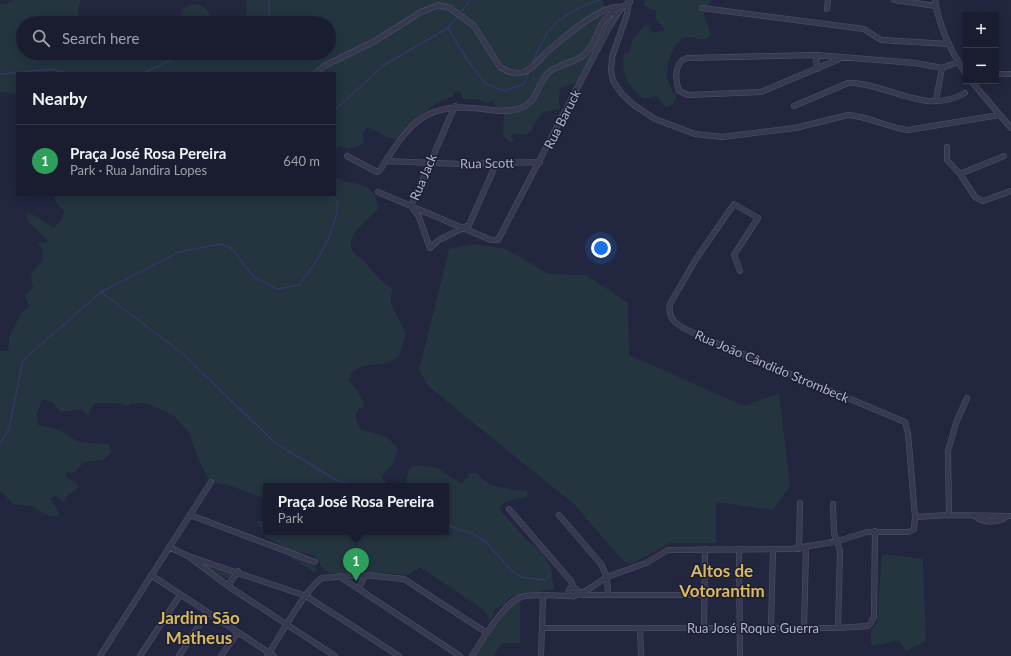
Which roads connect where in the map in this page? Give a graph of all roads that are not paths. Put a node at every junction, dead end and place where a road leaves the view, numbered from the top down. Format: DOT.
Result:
graph roads {
  1 [pos="828,0"];
  2 [pos="895,0"];
  3 [pos="630,1"];
  4 [pos="444,3"];
  5 [pos="936,3"];
  6 [pos="622,7"];
  7 [pos="702,8"];
  8 [pos="827,9"];
  9 [pos="949,44"];
  10 [pos="816,55"];
  11 [pos="844,57"];
  12 [pos="958,62"];
  13 [pos="942,68"];
  14 [pos="817,70"];
  15 [pos="963,70"];
  16 [pos="317,72"];
  17 [pos="999,74"];
  18 [pos="1011,74"];
  19 [pos="973,84"];
  20 [pos="965,93"];
  21 [pos="936,100"];
  22 [pos="455,106"];
  23 [pos="794,106"];
  24 [pos="999,115"];
  25 [pos="1011,128"];
  26 [pos="947,147"];
  27 [pos="347,156"];
  28 [pos="1004,156"];
  29 [pos="386,161"];
  30 [pos="540,162"];
  31 [pos="429,163"];
  32 [pos="496,164"];
  33 [pos="960,174"];
  34 [pos="1011,190"];
  35 [pos="378,192"];
  36 [pos="411,206"];
  37 [pos="464,229"];
  38 [pos="740,271"];
  39 [pos="967,398"];
  40 [pos="211,482"];
  41 [pos="800,503"];
  42 [pos="833,504"];
  43 [pos="509,509"];
  44 [pos="190,515"];
  45 [pos="559,515"];
  46 [pos="948,515"];
  47 [pos="1009,516"];
  48 [pos="915,517"];
  49 [pos="875,531"];
  50 [pos="838,541"];
  51 [pos="169,547"];
  52 [pos="806,548"];
  53 [pos="705,549"];
  54 [pos="739,549"];
  55 [pos="799,549"];
  56 [pos="773,550"];
  57 [pos="188,556"];
  58 [pos="315,562"];
  59 [pos="238,571"];
  60 [pos="151,575"];
  61 [pos="365,575"];
  62 [pos="339,576"];
  63 [pos="607,577"];
  64 [pos="228,586"];
  65 [pos="359,588"];
  66 [pos="574,591"];
  67 [pos="608,594"];
  68 [pos="180,595"];
  69 [pos="543,595"];
  70 [pos="704,595"];
  71 [pos="306,596"];
  72 [pos="207,613"];
  73 [pos="287,624"];
  74 [pos="739,627"];
  75 [pos="771,627"];
  76 [pos="804,627"];
  77 [pos="542,628"];
  78 [pos="640,628"];
  79 [pos="704,628"];
  80 [pos="838,628"];
  81 [pos="237,633"];
  82 [pos="487,633"];
  83 [pos="270,655"];
  84 [pos="100,656"];
  85 [pos="140,656"];
  86 [pos="179,656"];
  87 [pos="221,656"];
  88 [pos="335,656"];
  89 [pos="399,656"];
  90 [pos="460,656"];
  91 [pos="472,656"];
  92 [pos="541,656"];
  93 [pos="641,656"];
  94 [pos="740,656"];
  1 -- 8 [label="street"];
  2 -- 5 [label="street"];
  3 -- 6 [label="street, Rua Baruck"];
  3 -- 24 [label="street"];
  4 -- 6 [label="street"];
  4 -- 16 [label="street"];
  5 -- 9 [label="street"];
  6 -- 22 [label="street"];
  6 -- 30 [label="street, Rua Baruck"];
  7 -- 9 [label="street"];
  9 -- 12 [label="street"];
  10 -- 11 [label="street"];
  10 -- 14 [label="street"];
  10 -- 14 [label="street"];
  11 -- 13 [label="street"];
  11 -- 14 [label="street"];
  12 -- 13 [label="street"];
  12 -- 15 [label="street"];
  13 -- 21 [label="street"];
  17 -- 18 [label="street"];
  19 -- 24 [label="street"];
  20 -- 21 [label="street"];
  21 -- 23 [label="street"];
  22 -- 29 [label="street"];
  22 -- 31 [label="street, Rua Jack"];
  24 -- 25 [label="street"];
  26 -- 33 [label="street"];
  27 -- 29 [label="street"];
  28 -- 33 [label="street"];
  29 -- 31 [label="street, Rua Scott"];
  30 -- 32 [label="street, Rua Scott"];
  30 -- 37 [label="street, Rua Baruck"];
  31 -- 32 [label="street, Rua Scott"];
  31 -- 36 [label="street, Rua Jack"];
  32 -- 37 [label="street"];
  33 -- 34 [label="street"];
  35 -- 36 [label="street"];
  36 -- 37 [label="street"];
  36 -- 37 [label="street, Rua Jack"];
  38 -- 48 [label="street, Rua João Cândido Strombeck"];
  39 -- 46 [label="street"];
  40 -- 44 [label="street"];
  41 -- 55 [label="street"];
  42 -- 50 [label="street"];
  43 -- 66 [label="street"];
  44 -- 51 [label="street"];
  44 -- 58 [label="street"];
  45 -- 63 [label="street"];
  46 -- 47 [label="street"];
  46 -- 48 [label="street"];
  48 -- 49 [label="street"];
  49 -- 50 [label="street"];
  49 -- 80 [label="street, Rua José Roque Guerra"];
  50 -- 52 [label="street"];
  50 -- 80 [label="street"];
  51 -- 57 [label="street"];
  51 -- 60 [label="street"];
  52 -- 55 [label="street"];
  52 -- 76 [label="street"];
  53 -- 54 [label="street"];
  53 -- 63 [label="street"];
  53 -- 70 [label="street"];
  54 -- 56 [label="street"];
  54 -- 74 [label="street"];
  55 -- 56 [label="street"];
  56 -- 75 [label="street"];
  57 -- 59 [label="street"];
  57 -- 64 [label="street"];
  59 -- 64 [label="street"];
  59 -- 71 [label="street"];
  60 -- 68 [label="street"];
  60 -- 84 [label="street"];
  61 -- 62 [label="street"];
  61 -- 65 [label="street"];
  61 -- 82 [label="street"];
  62 -- 65 [label="street"];
  62 -- 71 [label="street"];
  63 -- 66 [label="street"];
  63 -- 67 [label="street"];
  64 -- 73 [label="street"];
  65 -- 90 [label="street"];
  66 -- 67 [label="street"];
  66 -- 69 [label="street"];
  67 -- 70 [label="street"];
  68 -- 72 [label="street"];
  68 -- 85 [label="street"];
  69 -- 77 [label="street"];
  69 -- 82 [label="street"];
  70 -- 79 [label="street"];
  71 -- 73 [label="street"];
  71 -- 89 [label="street"];
  72 -- 81 [label="street"];
  72 -- 86 [label="street"];
  73 -- 83 [label="street"];
  73 -- 88 [label="street"];
  74 -- 75 [label="street, Rua José Roque Guerra"];
  74 -- 79 [label="street, Rua José Roque Guerra"];
  74 -- 94 [label="street"];
  75 -- 76 [label="street, Rua José Roque Guerra"];
  76 -- 80 [label="street, Rua José Roque Guerra"];
  77 -- 78 [label="street, Rua José Roque Guerra"];
  77 -- 92 [label="street"];
  78 -- 79 [label="street, Rua José Roque Guerra"];
  78 -- 93 [label="street"];
  81 -- 83 [label="street"];
  81 -- 87 [label="street"];
  82 -- 91 [label="street"];
}
